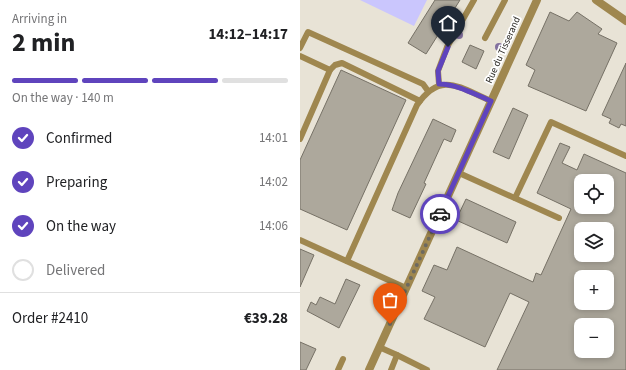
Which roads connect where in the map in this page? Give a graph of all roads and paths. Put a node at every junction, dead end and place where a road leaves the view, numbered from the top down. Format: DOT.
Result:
graph roads {
  1 [pos="474,0"];
  2 [pos="505,0"];
  3 [pos="537,0"];
  4 [pos="596,0"];
  5 [pos="626,21"];
  6 [pos="485,38"];
  7 [pos="300,48"];
  8 [pos="300,56"];
  9 [pos="330,70"];
  10 [pos="439,84"];
  11 [pos="428,91"];
  12 [pos="420,100"];
  13 [pos="491,101"];
  14 [pos="300,139"];
  15 [pos="626,156"];
  16 [pos="458,173"];
  17 [pos="515,198"];
  18 [pos="559,218"];
  19 [pos="300,240"];
  20 [pos="347,261"];
  21 [pos="406,288"];
  22 [pos="379,347"];
  23 [pos="397,355"];
  24 [pos="343,359"];
  25 [pos="338,370"];
  26 [pos="369,370"];
  27 [pos="391,370"];
  28 [pos="427,370"];
  1 -- 10 [label="lane"];
  2 -- 6 [label="lane"];
  3 -- 13 [label="street, Rue du Tisserand"];
  4 -- 5 [label="street"];
  7 -- 11 [label="lane"];
  8 -- 9 [label="lane"];
  9 -- 12 [label="lane"];
  9 -- 14 [label="lane"];
  10 -- 11 [label="lane"];
  10 -- 13 [label="lane"];
  11 -- 12 [label="lane"];
  12 -- 20 [label="lane"];
  13 -- 16 [label="street, Rue du Tisserand"];
  15 -- 17 [label="lane"];
  16 -- 17 [label="lane"];
  16 -- 21 [label="street, Rue du Tisserand"];
  17 -- 18 [label="lane"];
  19 -- 20 [label="lane"];
  20 -- 21 [label="lane"];
  21 -- 22 [label="street, Rue du Tisserand"];
  22 -- 23 [label="lane"];
  22 -- 26 [label="street, Rue du Tisserand"];
  23 -- 27 [label="lane"];
  23 -- 28 [label="lane"];
  24 -- 25 [label="lane"];
}
